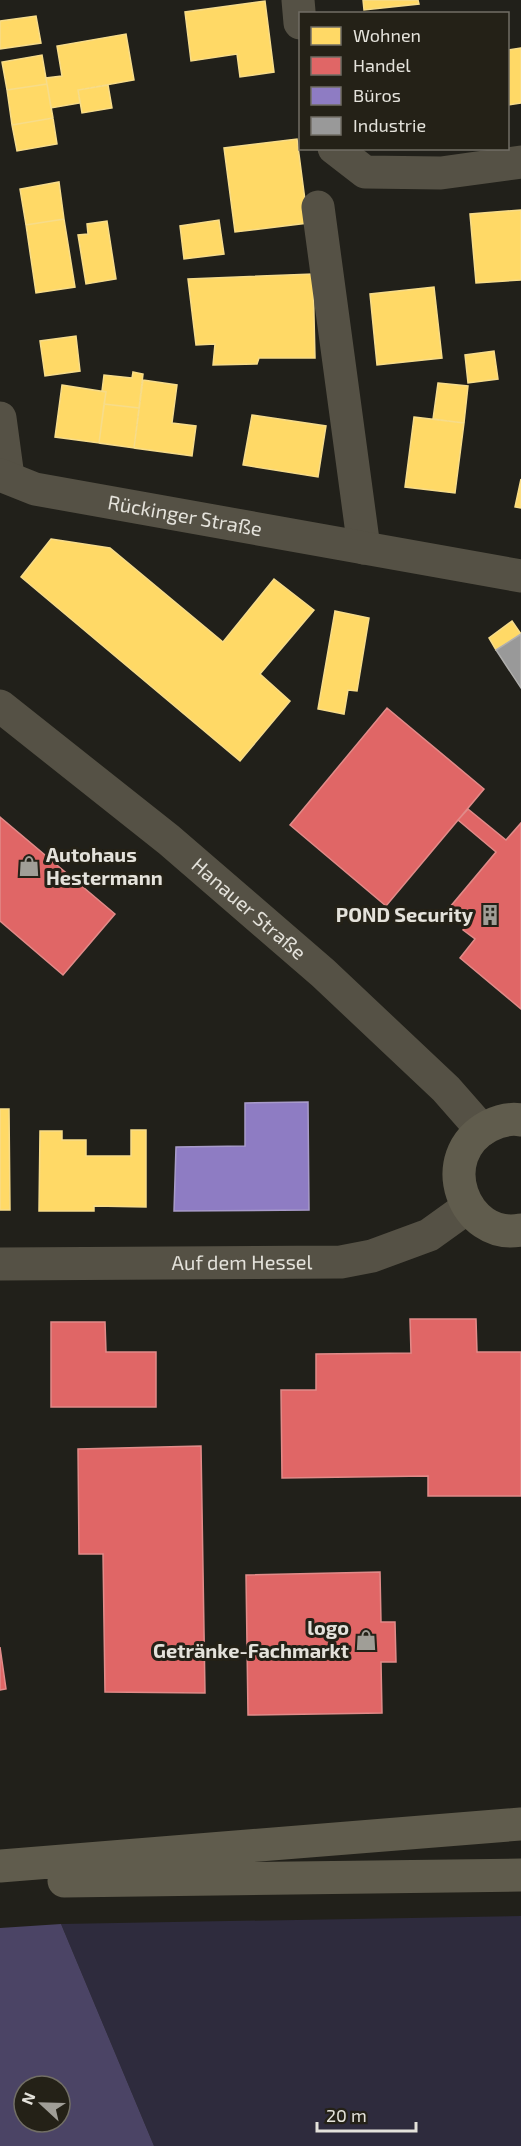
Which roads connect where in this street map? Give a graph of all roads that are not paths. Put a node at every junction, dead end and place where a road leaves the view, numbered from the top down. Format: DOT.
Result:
graph roads {
  1 [pos="297,0"];
  2 [pos="299,15"];
  3 [pos="337,150"];
  4 [pos="521,162"];
  5 [pos="318,207"];
  6 [pos="0,418"];
  7 [pos="3,478"];
  8 [pos="364,548"];
  9 [pos="521,576"];
  10 [pos="0,706"];
  11 [pos="521,1120"];
  12 [pos="482,1130"];
  13 [pos="468,1207"];
  14 [pos="521,1230"];
  15 [pos="0,1264"];
  16 [pos="521,1824"];
  17 [pos="0,1866"];
  18 [pos="521,1875"];
  19 [pos="0,1880"];
  1 -- 2 [label="street"];
  3 -- 4 [label="street"];
  5 -- 8 [label="street"];
  6 -- 7 [label="street"];
  7 -- 8 [label="street, Rückinger Straße"];
  8 -- 9 [label="street, Rückinger Straße"];
  10 -- 12 [label="street, Hanauer Straße"];
  11 -- 12 [label="main road"];
  12 -- 13 [label="main road"];
  13 -- 14 [label="main road"];
  13 -- 15 [label="street, Auf dem Hessel"];
  16 -- 17 [label="main road"];
  18 -- 19 [label="main road"];
}
